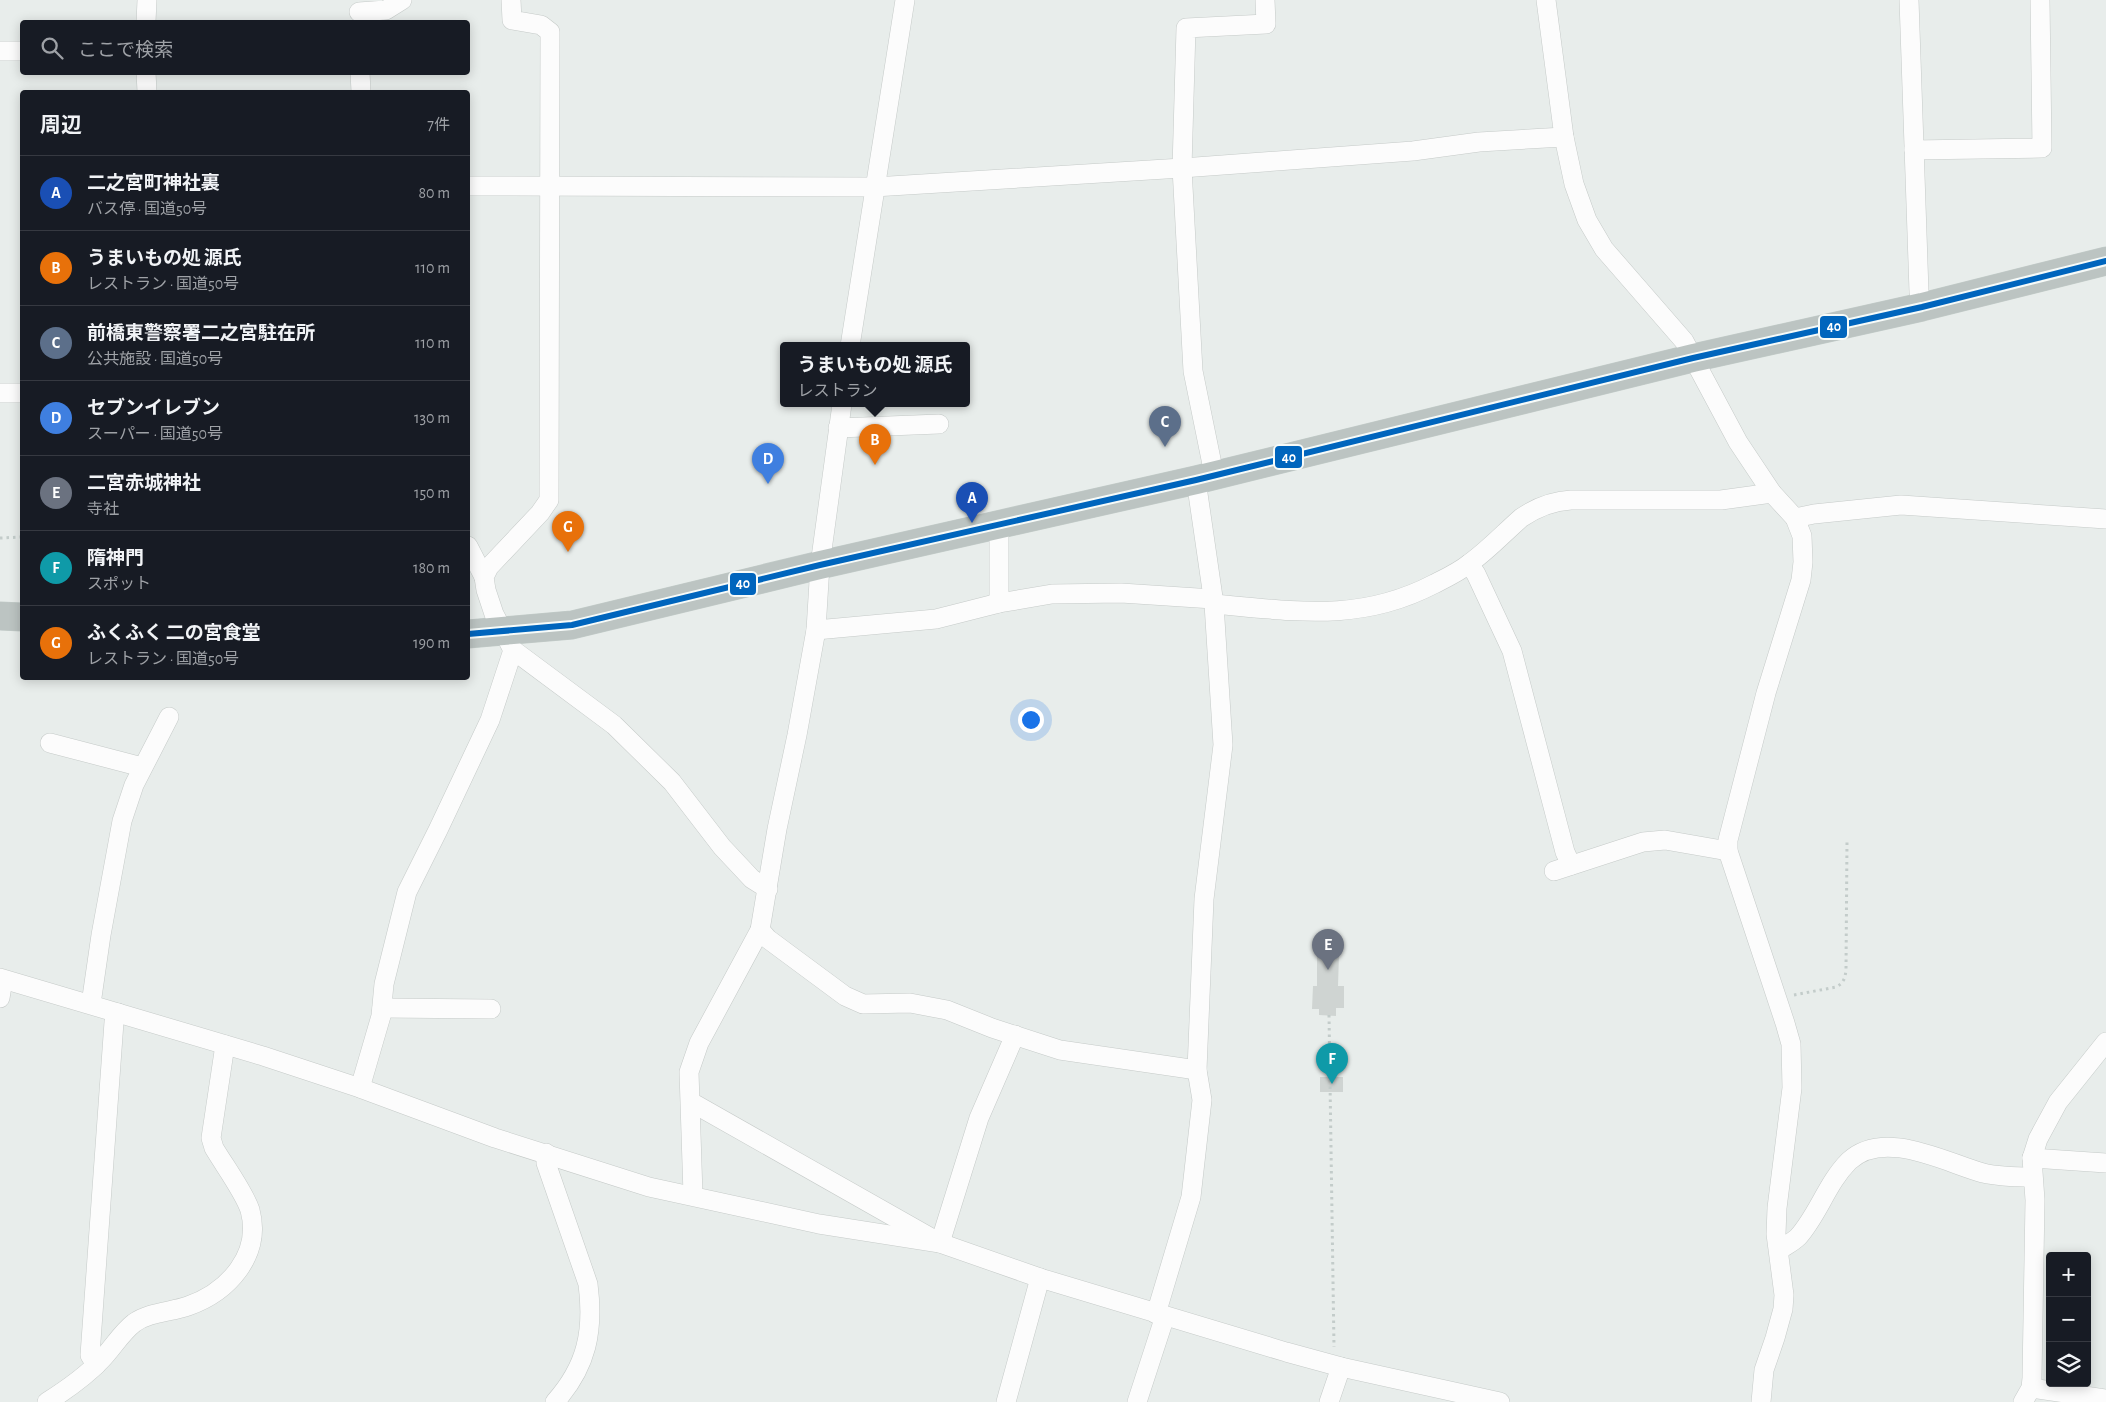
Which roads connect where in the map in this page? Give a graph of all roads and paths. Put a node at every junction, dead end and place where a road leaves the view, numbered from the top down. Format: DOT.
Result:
graph roads {
  1 [pos="147,0"];
  2 [pos="402,0"];
  3 [pos="511,0"];
  4 [pos="905,0"];
  5 [pos="1265,0"];
  6 [pos="1546,0"];
  7 [pos="1909,0"];
  8 [pos="2040,0"];
  9 [pos="359,12"];
  10 [pos="146,20"];
  11 [pos="0,51"];
  12 [pos="20,51"];
  13 [pos="146,75"];
  14 [pos="360,75"];
  15 [pos="147,90"];
  16 [pos="360,90"];
  17 [pos="1564,137"];
  18 [pos="1914,150"];
  19 [pos="1182,168"];
  20 [pos="470,186"];
  21 [pos="549,186"];
  22 [pos="874,186"];
  23 [pos="2106,261"];
  24 [pos="1922,307"];
  25 [pos="851,342"];
  26 [pos="1693,358"];
  27 [pos="0,393"];
  28 [pos="20,393"];
  29 [pos="842,407"];
  30 [pos="939,424"];
  31 [pos="838,428"];
  32 [pos="1205,477"];
  33 [pos="1772,493"];
  34 [pos="1795,518"];
  35 [pos="2106,519"];
  36 [pos="999,524"];
  37 [pos="20,537"];
  38 [pos="0,538"];
  39 [pos="470,550"];
  40 [pos="1469,564"];
  41 [pos="820,565"];
  42 [pos="484,577"];
  43 [pos="1214,601"];
  44 [pos="999,603"];
  45 [pos="0,616"];
  46 [pos="20,618"];
  47 [pos="816,630"];
  48 [pos="470,634"];
  49 [pos="508,641"];
  50 [pos="169,717"];
  51 [pos="50,743"];
  52 [pos="142,767"];
  53 [pos="1847,840"];
  54 [pos="1728,851"];
  55 [pos="768,889"];
  56 [pos="760,930"];
  57 [pos="1,985"];
  58 [pos="1778,999"];
  59 [pos="91,1004"];
  60 [pos="382,1008"];
  61 [pos="491,1009"];
  62 [pos="118,1013"];
  63 [pos="1329,1015"];
  64 [pos="1015,1036"];
  65 [pos="2106,1042"];
  66 [pos="225,1045"];
  67 [pos="1197,1070"];
  68 [pos="360,1088"];
  69 [pos="690,1102"];
  70 [pos="546,1153"];
  71 [pos="2032,1158"];
  72 [pos="2106,1163"];
  73 [pos="2032,1178"];
  74 [pos="693,1195"];
  75 [pos="940,1243"];
  76 [pos="1779,1250"];
  77 [pos="1040,1278"];
  78 [pos="1161,1315"];
  79 [pos="1337,1358"];
  80 [pos="96,1365"];
  81 [pos="2027,1395"];
  82 [pos="2106,1399"];
  83 [pos="47,1402"];
  84 [pos="555,1402"];
  85 [pos="1006,1402"];
  86 [pos="1137,1402"];
  87 [pos="1329,1402"];
  88 [pos="1500,1402"];
  89 [pos="1761,1402"];
  1 -- 10 [label="street"];
  2 -- 9 [label="street"];
  3 -- 21 [label="street"];
  4 -- 22 [label="street"];
  5 -- 19 [label="street"];
  6 -- 17 [label="street"];
  7 -- 18 [label="street"];
  8 -- 18 [label="street"];
  11 -- 12 [label="street"];
  13 -- 15 [label="street"];
  14 -- 16 [label="street"];
  17 -- 19 [label="street"];
  17 -- 26 [label="street"];
  18 -- 24 [label="street"];
  19 -- 22 [label="street"];
  19 -- 32 [label="street"];
  20 -- 21 [label="street"];
  21 -- 22 [label="street"];
  21 -- 42 [label="street"];
  22 -- 25 [label="street"];
  23 -- 24 [label="highway"];
  24 -- 26 [label="highway"];
  26 -- 32 [label="highway"];
  26 -- 33 [label="street"];
  27 -- 28 [label="street"];
  29 -- 31 [label="street"];
  30 -- 31 [label="street"];
  31 -- 41 [label="street"];
  32 -- 36 [label="highway"];
  32 -- 43 [label="street"];
  33 -- 34 [label="street"];
  33 -- 40 [label="street"];
  34 -- 35 [label="street"];
  34 -- 54 [label="street"];
  36 -- 41 [label="highway"];
  36 -- 44 [label="street"];
  37 -- 38 [label="path"];
  39 -- 42 [label="street"];
  40 -- 43 [label="street"];
  40 -- 54 [label="street"];
  41 -- 47 [label="street"];
  41 -- 49 [label="highway"];
  42 -- 49 [label="street"];
  43 -- 44 [label="street"];
  43 -- 67 [label="street"];
  44 -- 47 [label="street"];
  45 -- 46 [label="highway"];
  47 -- 55 [label="street"];
  48 -- 49 [label="highway"];
  49 -- 55 [label="street"];
  49 -- 60 [label="street"];
  50 -- 52 [label="street"];
  51 -- 52 [label="street"];
  52 -- 59 [label="street"];
  53 -- 58 [label="path"];
  54 -- 58 [label="street"];
  55 -- 56 [label="street"];
  56 -- 64 [label="street"];
  56 -- 69 [label="street"];
  57 -- 59 [label="street"];
  58 -- 76 [label="street"];
  59 -- 62 [label="street"];
  60 -- 61 [label="street"];
  60 -- 68 [label="street"];
  62 -- 66 [label="street"];
  62 -- 80 [label="street"];
  63 -- 79 [label="path"];
  64 -- 67 [label="street"];
  64 -- 75 [label="street"];
  65 -- 71 [label="street"];
  66 -- 68 [label="street"];
  66 -- 80 [label="street"];
  67 -- 78 [label="street"];
  68 -- 70 [label="street"];
  69 -- 74 [label="street"];
  69 -- 75 [label="street"];
  70 -- 74 [label="street"];
  70 -- 84 [label="street"];
  71 -- 72 [label="street"];
  71 -- 73 [label="street"];
  73 -- 76 [label="street"];
  73 -- 81 [label="street"];
  74 -- 75 [label="street"];
  75 -- 77 [label="street"];
  76 -- 89 [label="street"];
  77 -- 78 [label="street"];
  77 -- 85 [label="street"];
  78 -- 79 [label="street"];
  78 -- 86 [label="street"];
  79 -- 87 [label="street"];
  79 -- 88 [label="street"];
  80 -- 83 [label="street"];
  81 -- 82 [label="street"];
}
